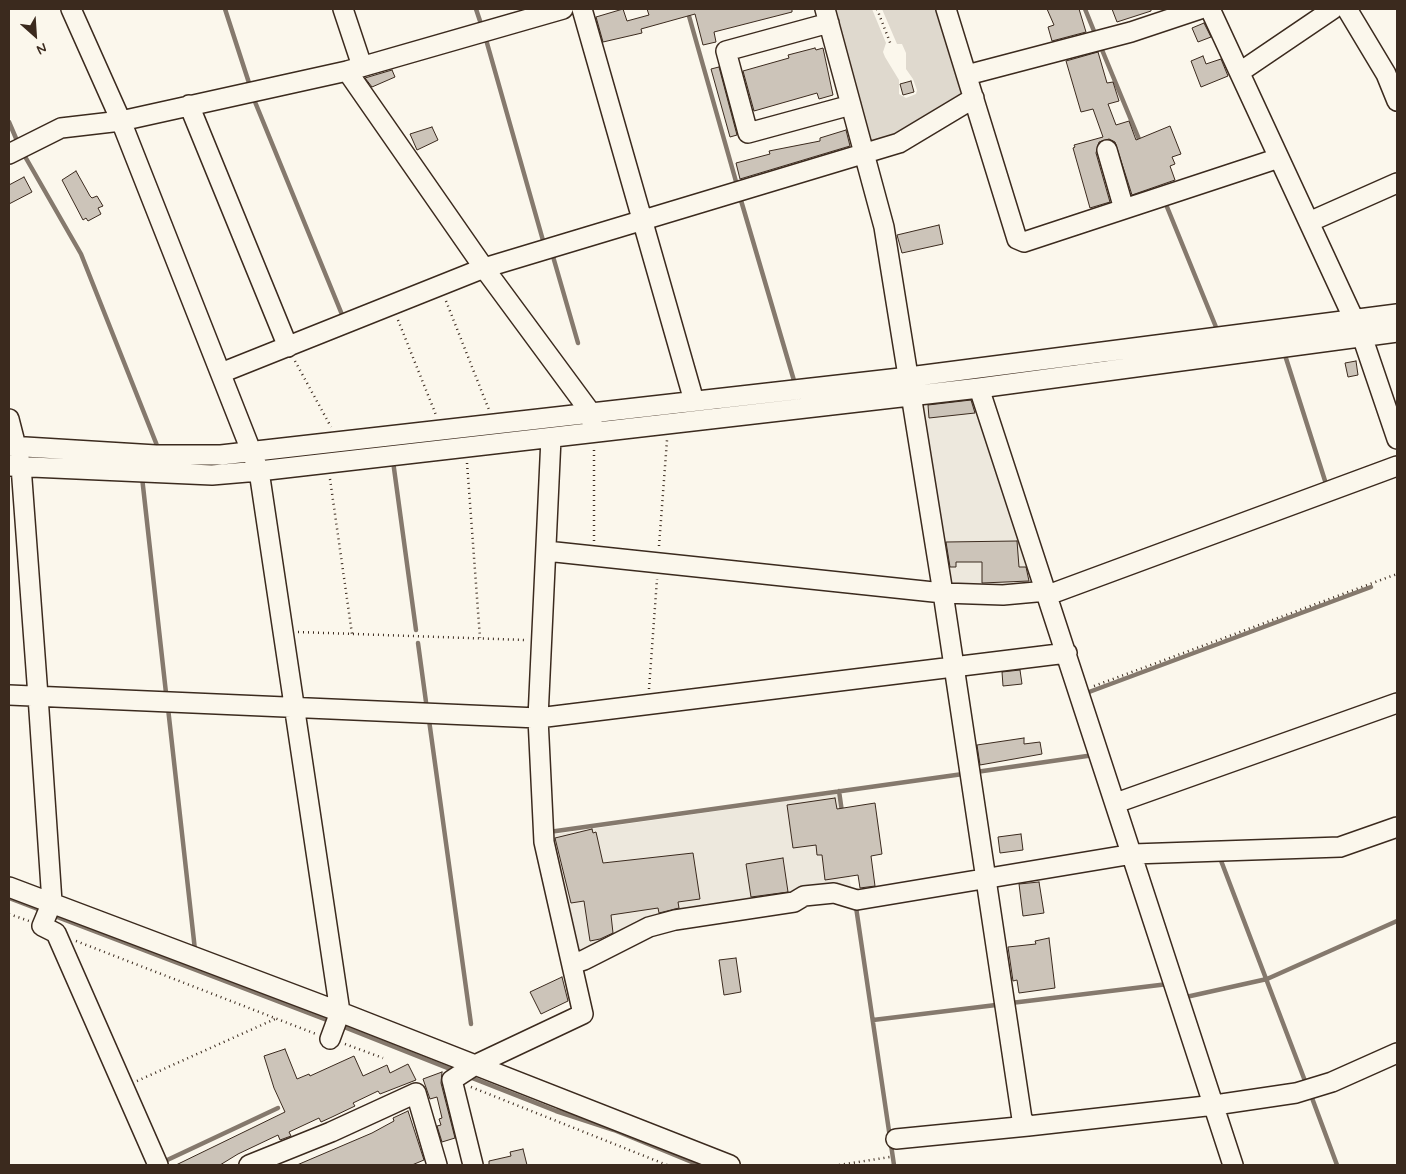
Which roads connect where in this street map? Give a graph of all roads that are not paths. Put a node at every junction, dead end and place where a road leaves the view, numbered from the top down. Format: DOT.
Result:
graph roads {
  1 [pos="71,9"];
  2 [pos="342,9"];
  3 [pos="563,9"];
  4 [pos="582,9"];
  5 [pos="946,9"];
  6 [pos="1200,9"];
  7 [pos="1210,9"];
  8 [pos="1333,9"];
  9 [pos="1347,9"];
  10 [pos="827,16"];
  11 [pos="354,68"];
  12 [pos="1240,72"];
  13 [pos="1392,72"];
  14 [pos="967,75"];
  15 [pos="974,98"];
  16 [pos="1397,101"];
  17 [pos="851,105"];
  18 [pos="189,106"];
  19 [pos="121,121"];
  20 [pos="1107,150"];
  21 [pos="864,153"];
  22 [pos="9,154"];
  23 [pos="1279,158"];
  24 [pos="1397,183"];
  25 [pos="1124,209"];
  26 [pos="644,220"];
  27 [pos="1309,222"];
  28 [pos="484,268"];
  29 [pos="1397,314"];
  30 [pos="1358,329"];
  31 [pos="1397,332"];
  32 [pos="288,347"];
  33 [pos="222,373"];
  34 [pos="910,386"];
  35 [pos="979,388"];
  36 [pos="694,401"];
  37 [pos="9,419"];
  38 [pos="593,425"];
  39 [pos="551,438"];
  40 [pos="1397,439"];
  41 [pos="15,456"];
  42 [pos="255,461"];
  43 [pos="1397,466"];
  44 [pos="546,551"];
  45 [pos="1048,593"];
  46 [pos="943,594"];
  47 [pos="1068,653"];
  48 [pos="954,668"];
  49 [pos="9,695"];
  50 [pos="38,696"];
  51 [pos="1397,703"];
  52 [pos="294,707"];
  53 [pos="538,718"];
  54 [pos="1116,803"];
  55 [pos="1397,827"];
  56 [pos="1133,854"];
  57 [pos="985,878"];
  58 [pos="9,887"];
  59 [pos="48,918"];
  60 [pos="572,964"];
  61 [pos="339,1015"];
  62 [pos="331,1037"];
  63 [pos="1397,1053"];
  64 [pos="473,1066"];
  65 [pos="1215,1106"];
  66 [pos="1028,1126"];
  67 [pos="896,1139"];
  68 [pos="158,1165"];
  69 [pos="249,1165"];
  70 [pos="437,1165"];
  71 [pos="473,1165"];
  72 [pos="730,1165"];
  73 [pos="1233,1165"];
  1 -- 19 [label="street"];
  2 -- 11 [label="street"];
  3 -- 11 [label="street"];
  4 -- 26 [label="street"];
  5 -- 14 [label="street"];
  6 -- 14 [label="street"];
  7 -- 12 [label="street"];
  8 -- 12 [label="street"];
  9 -- 13 [label="street"];
  10 -- 17 [label="street"];
  10 -- 17 [label="street"];
  11 -- 18 [label="street"];
  11 -- 28 [label="street"];
  12 -- 23 [label="street"];
  13 -- 16 [label="street"];
  14 -- 15 [label="street"];
  15 -- 21 [label="street"];
  15 -- 25 [label="street"];
  17 -- 21 [label="street"];
  18 -- 19 [label="street"];
  18 -- 32 [label="street"];
  19 -- 22 [label="street"];
  19 -- 33 [label="street"];
  20 -- 25 [label="street"];
  21 -- 26 [label="street"];
  21 -- 34 [label="street"];
  23 -- 25 [label="street"];
  23 -- 27 [label="street"];
  24 -- 27 [label="street"];
  26 -- 28 [label="street"];
  26 -- 36 [label="street"];
  27 -- 30 [label="street"];
  28 -- 32 [label="street"];
  28 -- 38 [label="street"];
  29 -- 30 [label="street"];
  30 -- 31 [label="street"];
  30 -- 34 [label="street"];
  30 -- 35 [label="street"];
  30 -- 40 [label="street"];
  32 -- 33 [label="street"];
  33 -- 42 [label="street"];
  34 -- 35 [label="street"];
  34 -- 36 [label="street"];
  34 -- 38 [label="street"];
  34 -- 46 [label="street"];
  35 -- 45 [label="street"];
  36 -- 38 [label="street"];
  37 -- 41 [label="street"];
  38 -- 39 [label="street"];
  38 -- 42 [label="street"];
  39 -- 42 [label="street"];
  39 -- 44 [label="street"];
  41 -- 42 [label="street"];
  41 -- 50 [label="street"];
  42 -- 52 [label="street"];
  43 -- 45 [label="street"];
  44 -- 46 [label="street"];
  44 -- 53 [label="street"];
  45 -- 46 [label="street"];
  45 -- 47 [label="street"];
  46 -- 48 [label="street"];
  47 -- 48 [label="street"];
  47 -- 54 [label="street"];
  48 -- 53 [label="street"];
  48 -- 57 [label="street"];
  49 -- 50 [label="street"];
  50 -- 52 [label="street"];
  50 -- 59 [label="street"];
  51 -- 54 [label="street"];
  52 -- 53 [label="street"];
  52 -- 61 [label="street"];
  53 -- 60 [label="street"];
  54 -- 56 [label="street"];
  55 -- 56 [label="street"];
  56 -- 57 [label="street"];
  56 -- 65 [label="street"];
  57 -- 60 [label="street"];
  57 -- 66 [label="street"];
  58 -- 59 [label="street"];
  59 -- 61 [label="street"];
  59 -- 68 [label="street"];
  60 -- 64 [label="street"];
  61 -- 62 [label="street"];
  61 -- 64 [label="street"];
  63 -- 65 [label="street"];
  64 -- 71 [label="street"];
  64 -- 72 [label="street"];
  65 -- 66 [label="street"];
  65 -- 73 [label="street"];
  66 -- 67 [label="street"];
  69 -- 70 [label="street"];
}
